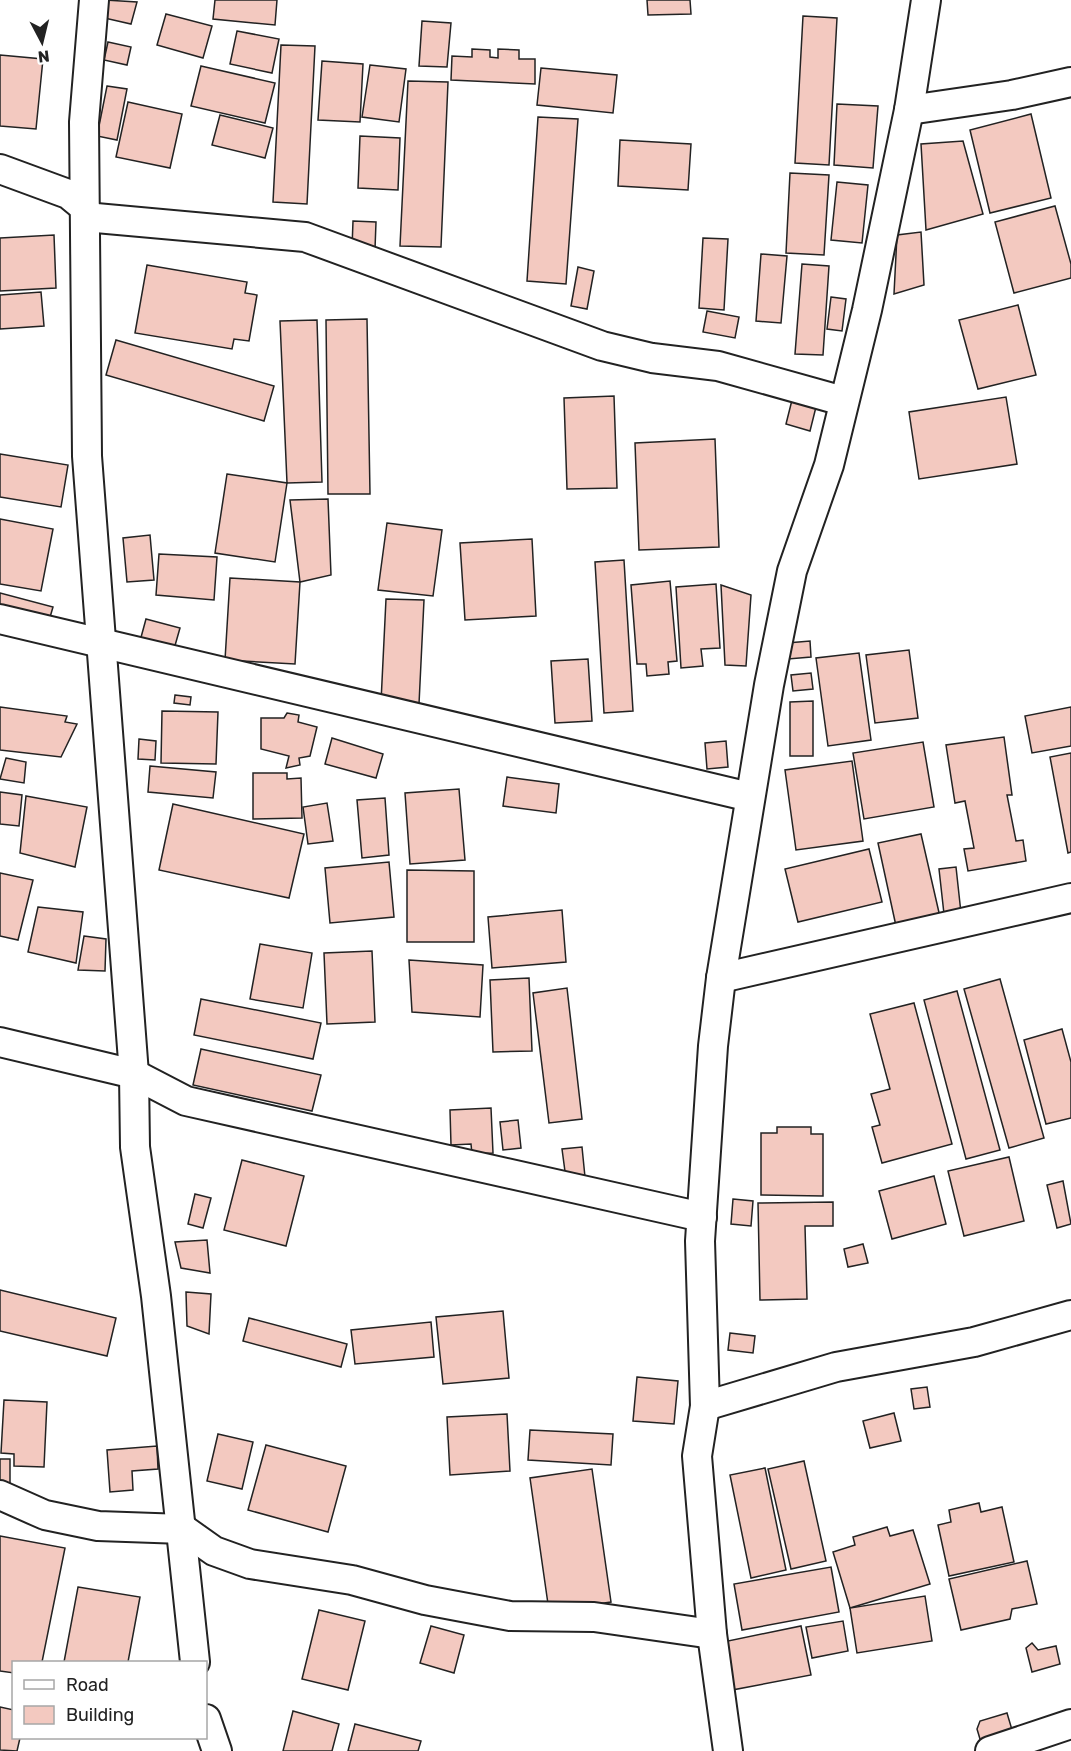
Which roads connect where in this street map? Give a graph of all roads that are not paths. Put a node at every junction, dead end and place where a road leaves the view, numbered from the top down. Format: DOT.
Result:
graph roads {
  1 [pos="94,0"];
  2 [pos="926,0"];
  3 [pos="1071,82"];
  4 [pos="909,110"];
  5 [pos="0,170"];
  6 [pos="85,212"];
  7 [pos="843,401"];
  8 [pos="0,619"];
  9 [pos="100,644"];
  10 [pos="750,796"];
  11 [pos="1071,898"];
  12 [pos="721,978"];
  13 [pos="0,1042"];
  14 [pos="134,1074"];
  15 [pos="702,1217"];
  16 [pos="1071,1315"];
  17 [pos="705,1406"];
  18 [pos="0,1495"];
  19 [pos="183,1529"];
  20 [pos="712,1634"];
  21 [pos="195,1661"];
  22 [pos="207,1722"];
  23 [pos="1071,1724"];
  24 [pos="217,1751"];
  25 [pos="728,1751"];
  26 [pos="990,1751"];
  1 -- 6 [label="street"];
  2 -- 4 [label="street"];
  3 -- 4 [label="street"];
  4 -- 7 [label="street"];
  5 -- 6 [label="street"];
  6 -- 7 [label="street"];
  6 -- 9 [label="street"];
  7 -- 10 [label="street"];
  8 -- 9 [label="street"];
  9 -- 10 [label="street"];
  9 -- 14 [label="street"];
  10 -- 12 [label="street"];
  11 -- 12 [label="street"];
  12 -- 15 [label="street"];
  13 -- 14 [label="street"];
  14 -- 15 [label="street"];
  14 -- 19 [label="street"];
  15 -- 17 [label="street"];
  16 -- 17 [label="street"];
  17 -- 20 [label="street"];
  18 -- 19 [label="street"];
  19 -- 20 [label="street"];
  19 -- 21 [label="street"];
  20 -- 25 [label="street"];
  22 -- 24 [label="street"];
  23 -- 26 [label="street"];
}
